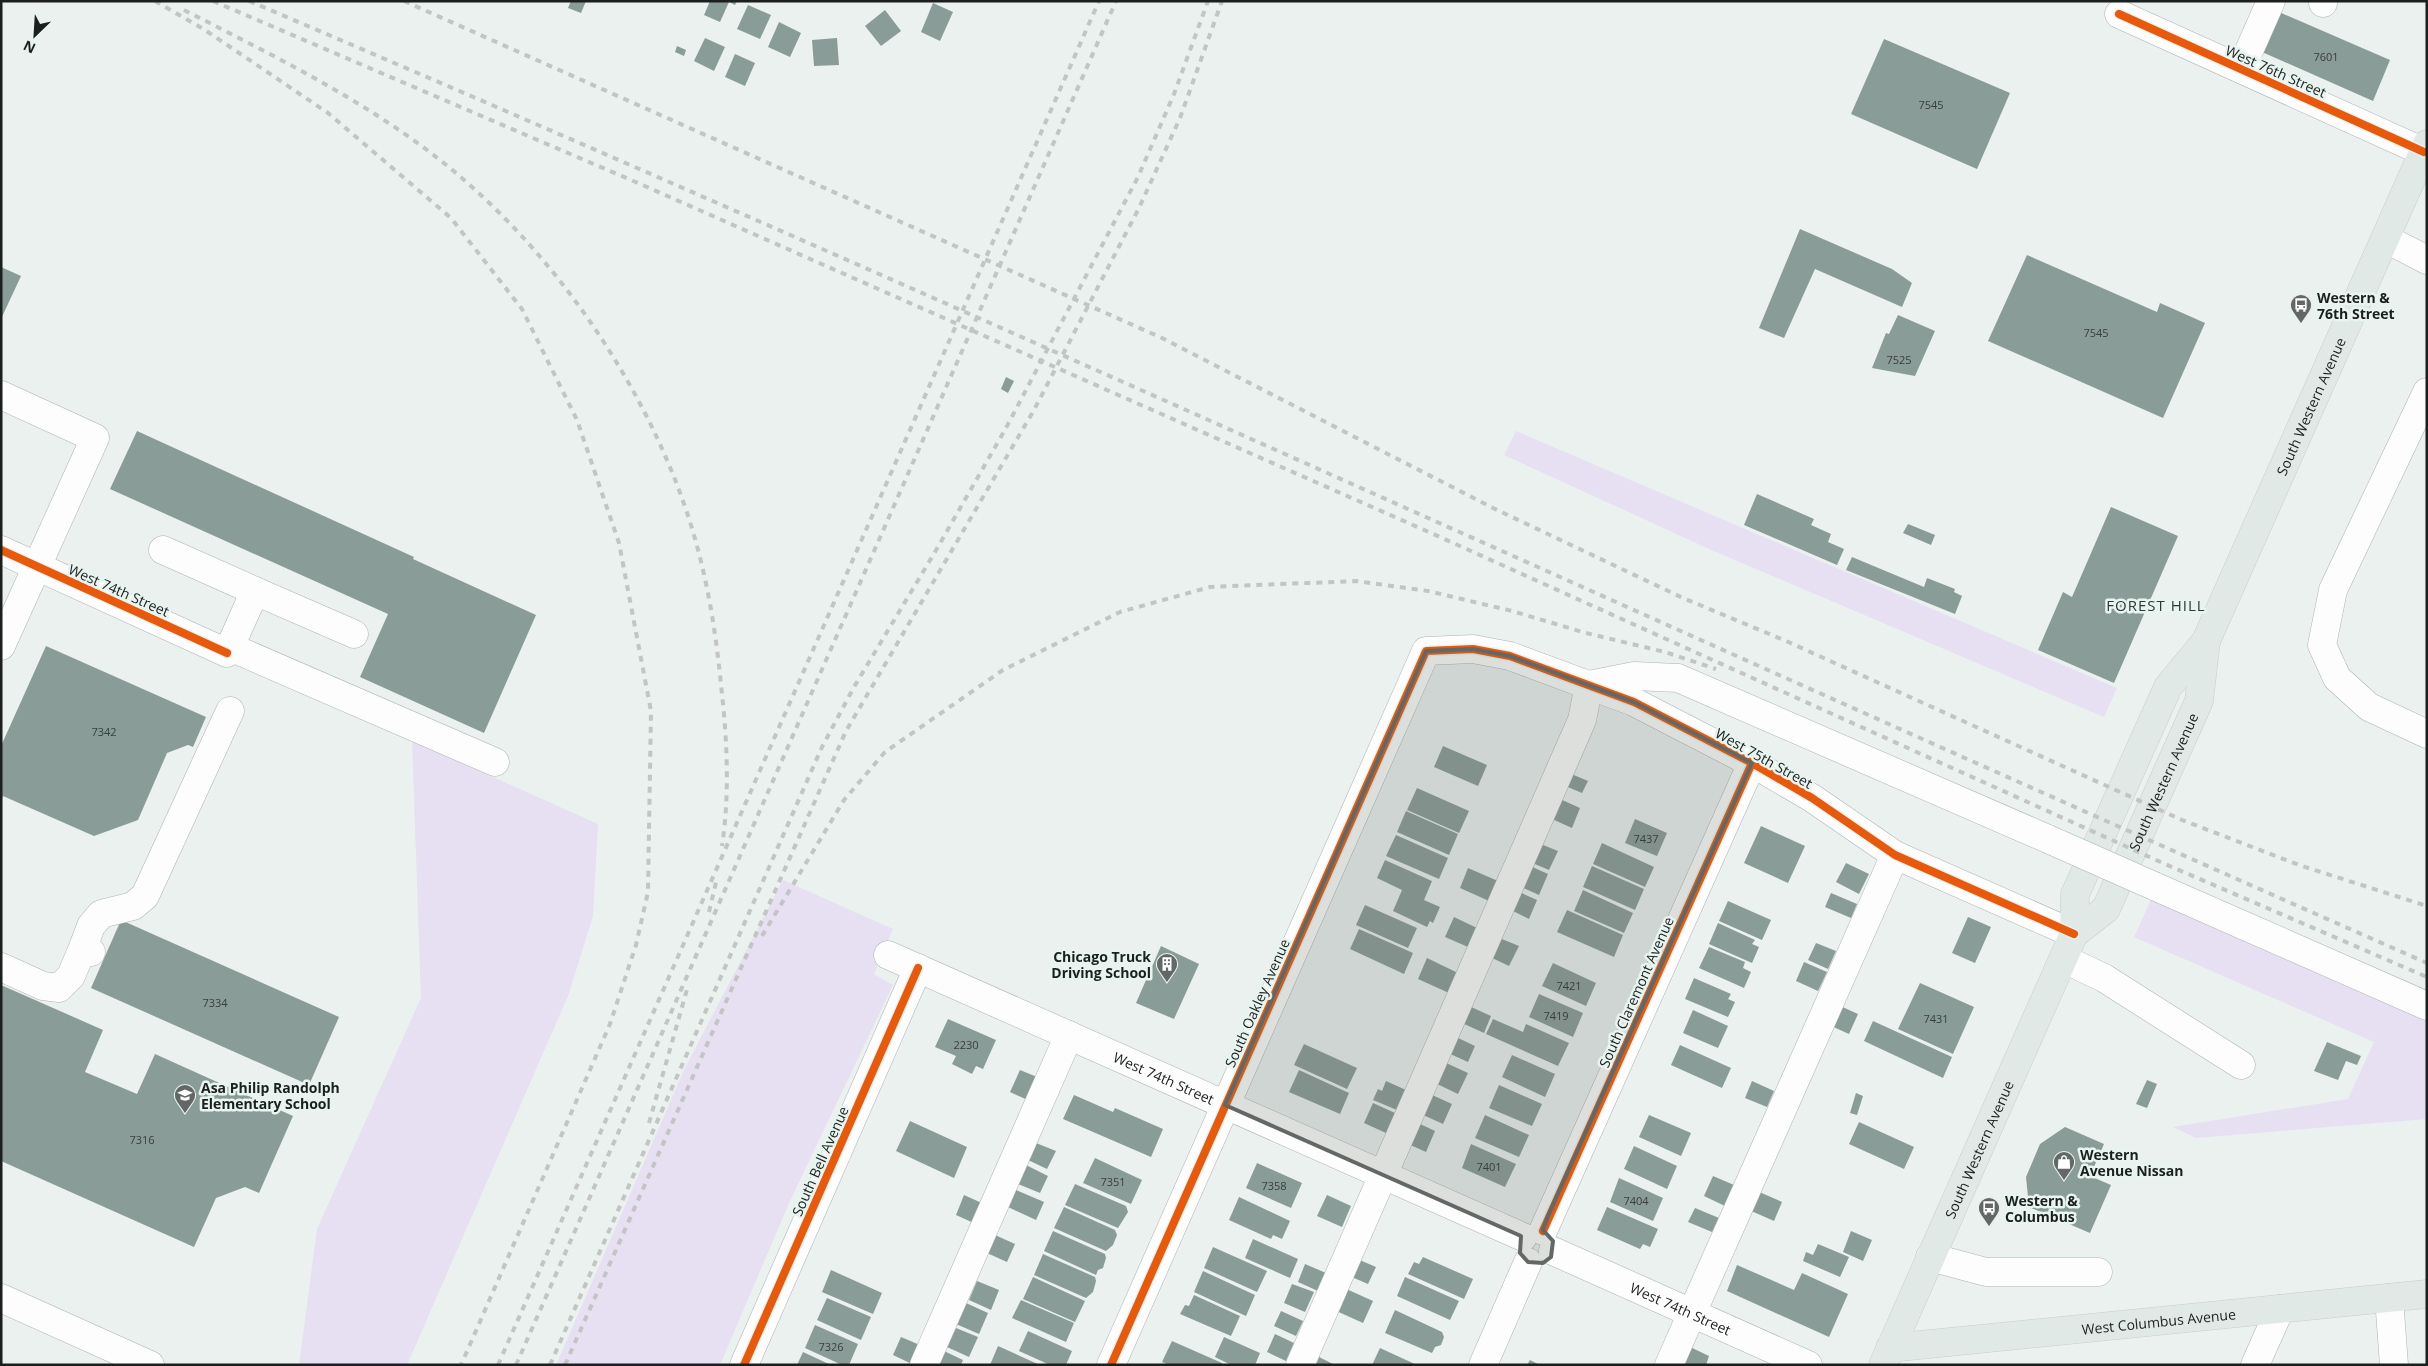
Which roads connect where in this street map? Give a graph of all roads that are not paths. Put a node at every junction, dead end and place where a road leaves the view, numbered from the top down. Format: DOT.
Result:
graph roads {
  1 [pos="2271,1"];
  2 [pos="2119,14"];
  3 [pos="2241,69"];
  4 [pos="2425,148"];
  5 [pos="2386,239"];
  6 [pos="2427,260"];
  7 [pos="2427,392"];
  8 [pos="1,395"];
  9 [pos="1,550"];
  10 [pos="163,550"];
  11 [pos="36,566"];
  12 [pos="255,591"];
  13 [pos="354,634"];
  14 [pos="1,646"];
  15 [pos="1426,651"];
  16 [pos="227,653"];
  17 [pos="1589,685"];
  18 [pos="230,711"];
  19 [pos="2427,734"];
  20 [pos="495,762"];
  21 [pos="1752,763"];
  22 [pos="1895,855"];
  23 [pos="2074,934"];
  24 [pos="888,955"];
  25 [pos="2064,959"];
  26 [pos="1,967"];
  27 [pos="918,968"];
  28 [pos="2427,1006"];
  29 [pos="1069,1035"];
  30 [pos="2241,1065"];
  31 [pos="1226,1105"];
  32 [pos="1384,1176"];
  33 [pos="1537,1245"];
  34 [pos="1930,1257"];
  35 [pos="2098,1272"];
  36 [pos="2427,1294"];
  37 [pos="1,1298"];
  38 [pos="2389,1298"];
  39 [pos="2280,1309"];
  40 [pos="1692,1313"];
  41 [pos="1886,1357"];
  42 [pos="2392,1363"];
  43 [pos="150,1365"];
  44 [pos="744,1365"];
  45 [pos="924,1365"];
  46 [pos="1111,1365"];
  47 [pos="1300,1365"];
  48 [pos="1482,1365"];
  49 [pos="1669,1365"];
  50 [pos="1808,1365"];
  51 [pos="2255,1365"];
  1 -- 3 [label="street"];
  2 -- 3 [label="street, West 76th Street"];
  3 -- 4 [label="street, West 76th Street"];
  4 -- 5 [label="main road, South Western Avenue"];
  5 -- 6 [label="street"];
  5 -- 23 [label="main road, South Western Avenue"];
  7 -- 19 [label="street"];
  8 -- 11 [label="street"];
  9 -- 11 [label="street, West 74th Street"];
  10 -- 12 [label="street"];
  11 -- 14 [label="street"];
  11 -- 16 [label="street, West 74th Street"];
  12 -- 13 [label="street"];
  12 -- 20 [label="street"];
  15 -- 17 [label="street, West 75th Street"];
  15 -- 31 [label="street, South Oakley Avenue"];
  17 -- 21 [label="street, West 75th Street"];
  17 -- 28 [label="street, bridge"];
  17 -- 32 [label="street"];
  18 -- 26 [label="street"];
  21 -- 22 [label="street, West 75th Street"];
  21 -- 33 [label="street, South Claremont Avenue"];
  22 -- 23 [label="street, West 75th Street"];
  22 -- 40 [label="street"];
  23 -- 25 [label="main road, South Western Avenue"];
  24 -- 27 [label="street, West 74th Street"];
  25 -- 30 [label="street"];
  25 -- 34 [label="main road, South Western Avenue"];
  27 -- 29 [label="street, West 74th Street"];
  27 -- 44 [label="street, South Bell Avenue"];
  29 -- 31 [label="street, West 74th Street"];
  29 -- 45 [label="street"];
  31 -- 32 [label="street, West 74th Street"];
  31 -- 46 [label="street, South Oakley Avenue"];
  32 -- 33 [label="street, West 74th Street"];
  32 -- 47 [label="street"];
  33 -- 40 [label="street, West 74th Street"];
  33 -- 48 [label="street, South Claremont Avenue"];
  34 -- 35 [label="street"];
  34 -- 41 [label="main road, South Western Avenue"];
  36 -- 38 [label="main road, West Columbus Avenue"];
  37 -- 43 [label="street"];
  38 -- 39 [label="main road, West Columbus Avenue"];
  38 -- 42 [label="street"];
  39 -- 41 [label="main road, West Columbus Avenue"];
  39 -- 51 [label="street"];
  40 -- 49 [label="street"];
  40 -- 50 [label="street, West 74th Street"];
}
